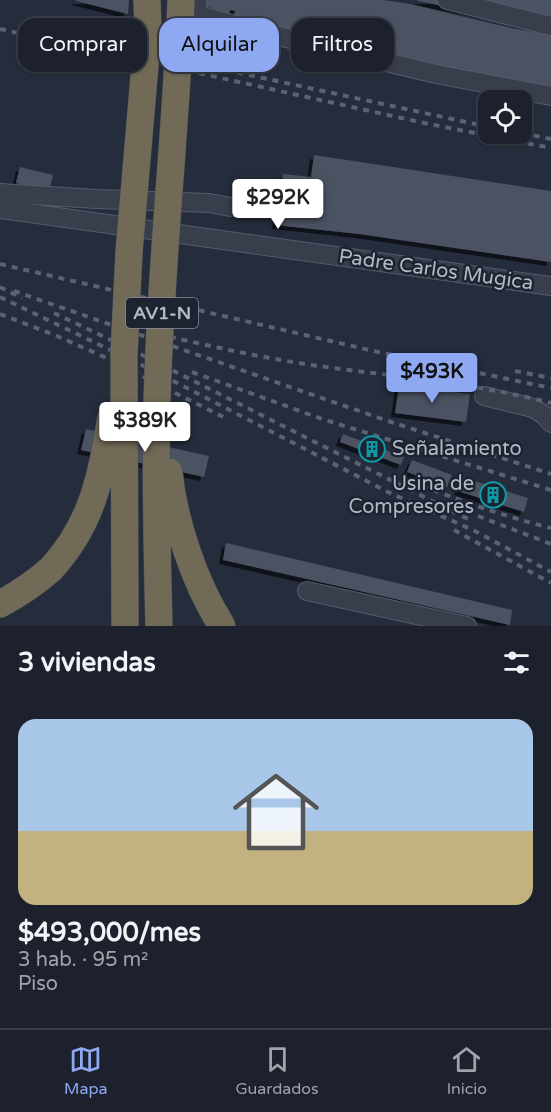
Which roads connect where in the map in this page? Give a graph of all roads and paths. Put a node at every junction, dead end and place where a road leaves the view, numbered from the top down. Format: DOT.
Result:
graph roads {
  1 [pos="147,0"];
  2 [pos="447,0"];
  3 [pos="192,5"];
  4 [pos="551,26"];
  5 [pos="551,96"];
  6 [pos="0,193"];
  7 [pos="230,207"];
  8 [pos="0,210"];
  9 [pos="551,286"];
  10 [pos="124,354"];
  11 [pos="160,354"];
  12 [pos="484,396"];
  13 [pos="551,423"];
  14 [pos="307,591"];
  15 [pos="0,604"];
  16 [pos="124,626"];
  17 [pos="159,626"];
  18 [pos="222,626"];
  19 [pos="467,626"];
  1 -- 10 [label="highway, AV1-N, bridge"];
  2 -- 4 [label="street"];
  3 -- 5 [label="street"];
  3 -- 11 [label="highway, AV1-N, bridge"];
  6 -- 7 [label="street"];
  8 -- 9 [label="street, Padre Carlos Mugica"];
  10 -- 15 [label="highway, bridge"];
  10 -- 16 [label="highway, AV1-N, bridge"];
  11 -- 17 [label="highway, AV1-N, bridge"];
  11 -- 18 [label="highway, bridge"];
  12 -- 13 [label="street"];
  14 -- 19 [label="street"];
}
